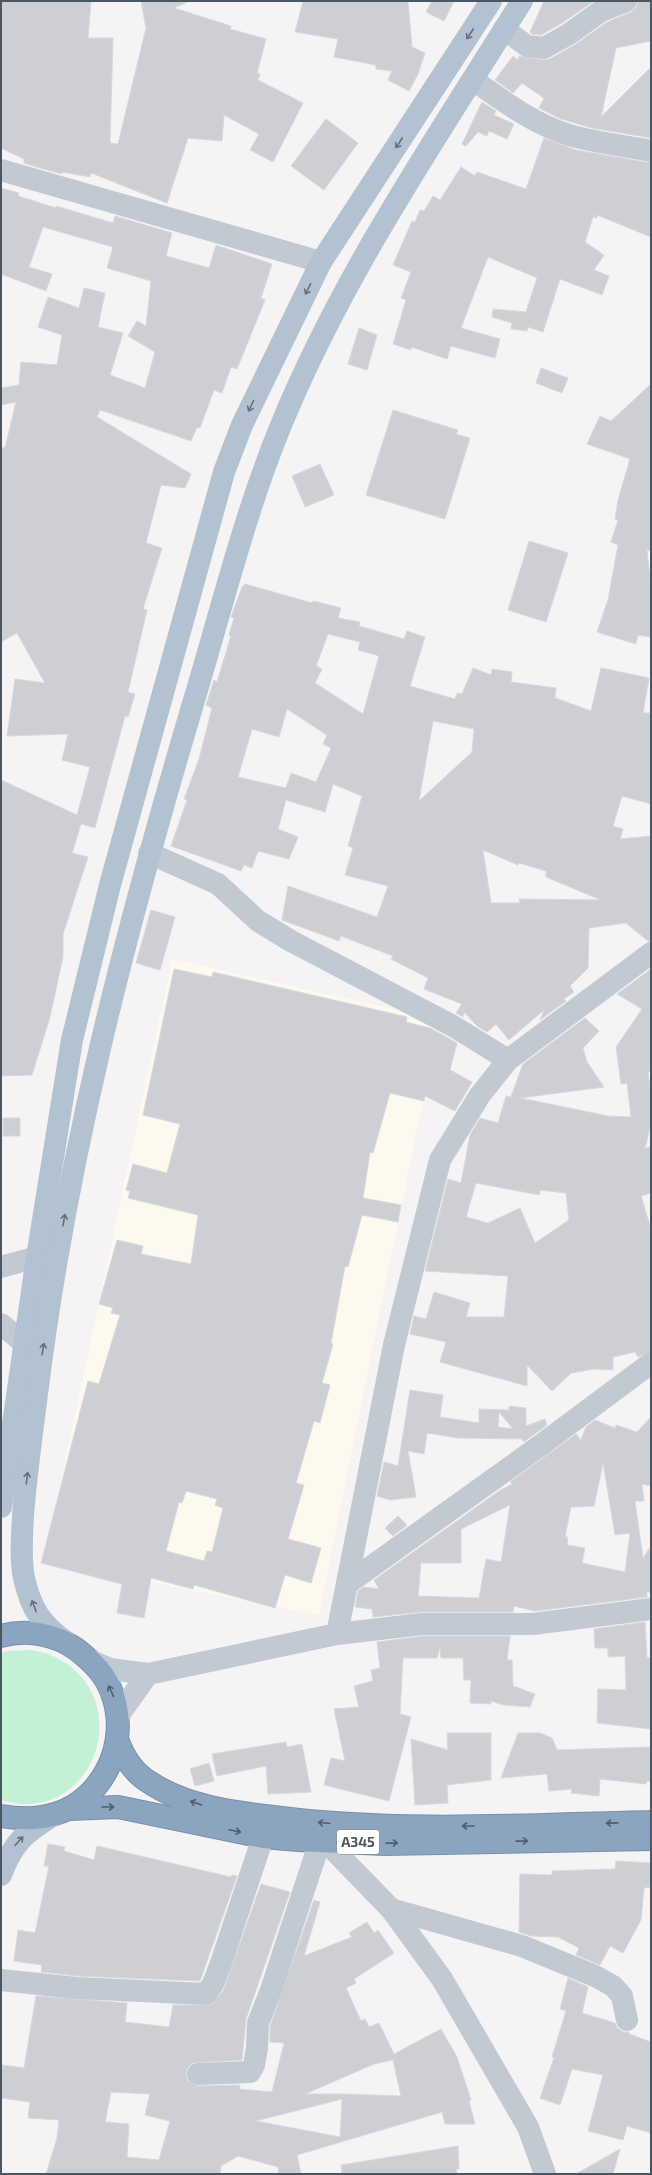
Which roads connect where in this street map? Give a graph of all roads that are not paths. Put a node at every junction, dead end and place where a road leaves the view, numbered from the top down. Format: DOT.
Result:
graph roads {
  1 [pos="491,1"];
  2 [pos="522,1"];
  3 [pos="626,1"];
  4 [pos="504,30"];
  5 [pos="473,80"];
  6 [pos="651,152"];
  7 [pos="1,170"];
  8 [pos="321,262"];
  9 [pos="149,853"];
  10 [pos="651,953"];
  11 [pos="508,1060"];
  12 [pos="37,1257"];
  13 [pos="1,1267"];
  14 [pos="1,1324"];
  15 [pos="25,1344"];
  16 [pos="651,1363"];
  17 [pos="1,1506"];
  18 [pos="347,1584"];
  19 [pos="651,1609"];
  20 [pos="337,1634"];
  21 [pos="1,1636"];
  22 [pos="68,1644"];
  23 [pos="92,1661"];
  24 [pos="148,1674"];
  25 [pos="118,1716"];
  26 [pos="117,1739"];
  27 [pos="62,1812"];
  28 [pos="1,1816"];
  29 [pos="651,1822"];
  30 [pos="263,1837"];
  31 [pos="651,1839"];
  32 [pos="322,1840"];
  33 [pos="1,1875"];
  34 [pos="391,1909"];
  35 [pos="1,1980"];
  36 [pos="627,2020"];
  37 [pos="198,2074"];
  38 [pos="545,2174"];
  1 -- 8 [label="main road, one-way"];
  2 -- 4 [label="main road"];
  3 -- 4 [label="street"];
  4 -- 5 [label="main road"];
  5 -- 6 [label="street"];
  5 -- 9 [label="main road"];
  7 -- 8 [label="street"];
  8 -- 12 [label="main road, one-way"];
  9 -- 11 [label="street"];
  22 -- 9 [label="main road, one-way"];
  10 -- 11 [label="street"];
  11 -- 18 [label="street"];
  12 -- 13 [label="street"];
  12 -- 15 [label="main road"];
  14 -- 15 [label="street"];
  15 -- 17 [label="main road"];
  16 -- 18 [label="street"];
  18 -- 20 [label="street"];
  19 -- 20 [label="street"];
  20 -- 24 [label="street"];
  21 -- 22 [label="highway, A345"];
  22 -- 23 [label="highway, A345"];
  23 -- 24 [label="street"];
  25 -- 23 [label="highway, A345, one-way"];
  24 -- 25 [label="street"];
  25 -- 26 [label="highway, A345"];
  26 -- 27 [label="highway, A345"];
  29 -- 26 [label="highway, A345, one-way"];
  27 -- 28 [label="highway, A345"];
  27 -- 30 [label="highway, A345, one-way"];
  33 -- 27 [label="main road, one-way"];
  30 -- 32 [label="highway, A345"];
  30 -- 35 [label="street"];
  32 -- 31 [label="highway, A345, one-way"];
  32 -- 34 [label="street"];
  32 -- 37 [label="street"];
  34 -- 36 [label="street"];
  34 -- 38 [label="street"];
}
